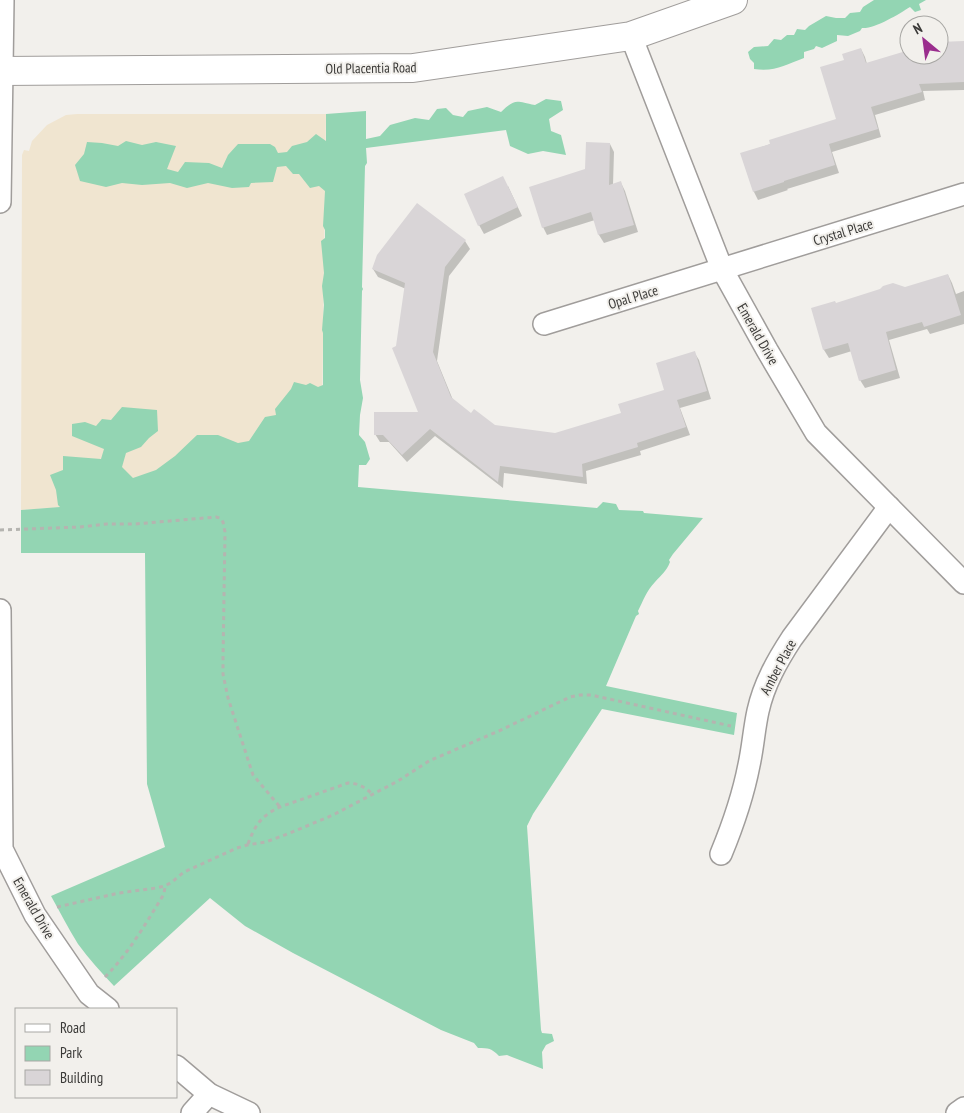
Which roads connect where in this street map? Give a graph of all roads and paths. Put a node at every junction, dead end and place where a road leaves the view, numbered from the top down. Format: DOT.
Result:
graph roads {
  1 [pos="3,0"];
  2 [pos="733,0"];
  3 [pos="631,36"];
  4 [pos="1,71"];
  5 [pos="964,194"];
  6 [pos="0,202"];
  7 [pos="722,269"];
  8 [pos="544,324"];
  9 [pos="890,507"];
  10 [pos="0,530"];
  11 [pos="964,583"];
  12 [pos="0,610"];
  13 [pos="754,731"];
  14 [pos="372,795"];
  15 [pos="280,808"];
  16 [pos="247,845"];
  17 [pos="1,849"];
  18 [pos="721,854"];
  19 [pos="165,886"];
  20 [pos="35,915"];
  21 [pos="89,994"];
  22 [pos="107,1008"];
  23 [pos="178,1068"];
  24 [pos="209,1094"];
  25 [pos="964,1108"];
  26 [pos="192,1113"];
  27 [pos="249,1113"];
  28 [pos="957,1113"];
  1 -- 4 [label="street"];
  2 -- 3 [label="main road, Old Placentia Road"];
  3 -- 4 [label="main road, Old Placentia Road"];
  3 -- 7 [label="street, Emerald Drive"];
  4 -- 6 [label="street"];
  5 -- 7 [label="street, Crystal Place"];
  7 -- 8 [label="street, Opal Place"];
  7 -- 9 [label="street, Emerald Drive"];
  9 -- 11 [label="street, Emerald Drive"];
  9 -- 13 [label="street, Amber Place"];
  10 -- 15 [label="path"];
  12 -- 17 [label="street, Emerald Drive"];
  13 -- 14 [label="path"];
  13 -- 18 [label="street, Amber Place"];
  14 -- 15 [label="path"];
  14 -- 16 [label="path"];
  15 -- 16 [label="path"];
  16 -- 19 [label="path"];
  17 -- 20 [label="street, Emerald Drive"];
  19 -- 20 [label="path"];
  19 -- 21 [label="path"];
  20 -- 21 [label="street, Emerald Drive"];
  21 -- 22 [label="street, Emerald Drive"];
  23 -- 24 [label="street"];
  24 -- 26 [label="street"];
  24 -- 27 [label="street"];
  25 -- 28 [label="street"];
}
